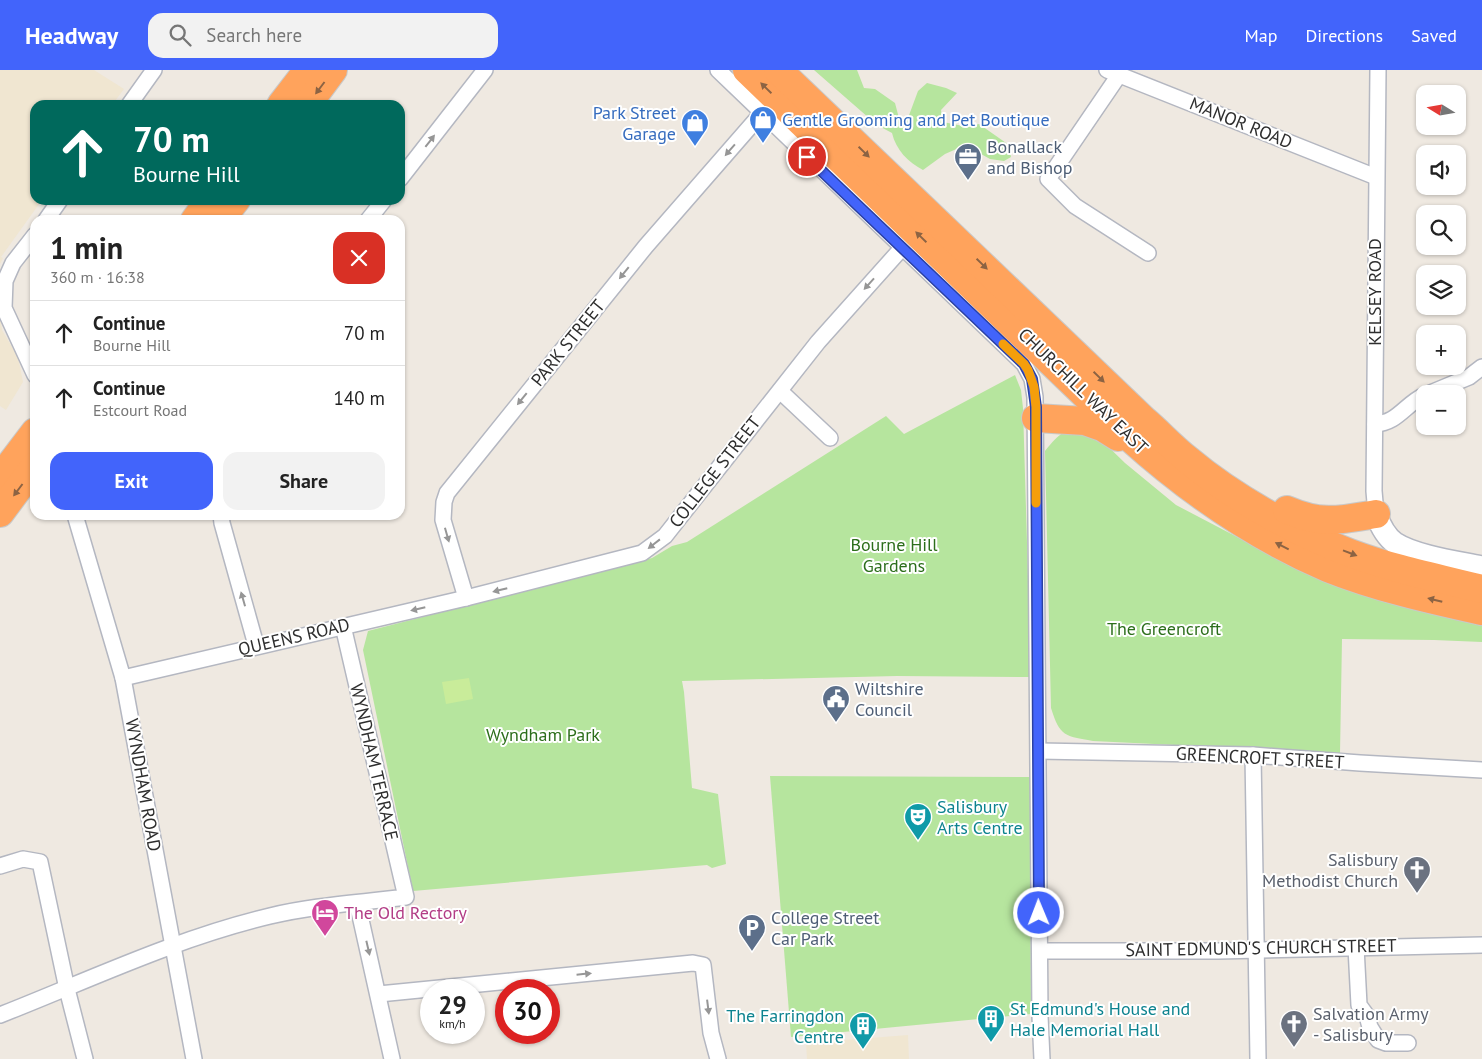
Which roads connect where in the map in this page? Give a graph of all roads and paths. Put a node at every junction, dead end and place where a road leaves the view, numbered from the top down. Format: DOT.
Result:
graph roads {
  1 [pos="154,70"];
  2 [pos="308,70"];
  3 [pos="334,70"];
  4 [pos="485,70"];
  5 [pos="718,70"];
  6 [pos="747,70"];
  7 [pos="778,70"];
  8 [pos="1378,70"];
  9 [pos="1113,72"];
  10 [pos="133,100"];
  11 [pos="285,100"];
  12 [pos="311,100"];
  13 [pos="762,113"];
  14 [pos="405,173"];
  15 [pos="1376,177"];
  16 [pos="206,205"];
  17 [pos="232,205"];
  18 [pos="380,205"];
  19 [pos="198,215"];
  20 [pos="224,215"];
  21 [pos="372,215"];
  22 [pos="30,241"];
  23 [pos="902,248"];
  24 [pos="1148,253"];
  25 [pos="30,365"];
  26 [pos="1482,367"];
  27 [pos="1449,385"];
  28 [pos="780,391"];
  29 [pos="1416,400"];
  30 [pos="1036,418"];
  31 [pos="1375,424"];
  32 [pos="830,438"];
  33 [pos="30,439"];
  34 [pos="1159,464"];
  35 [pos="30,473"];
  36 [pos="0,478"];
  37 [pos="1229,490"];
  38 [pos="0,513"];
  39 [pos="1376,514"];
  40 [pos="76,520"];
  41 [pos="222,520"];
  42 [pos="1482,567"];
  43 [pos="1482,589"];
  44 [pos="466,598"];
  45 [pos="1482,611"];
  46 [pos="343,626"];
  47 [pos="256,646"];
  48 [pos="123,678"];
  49 [pos="1039,751"];
  50 [pos="1253,755"];
  51 [pos="1482,770"];
  52 [pos="0,866"];
  53 [pos="356,904"];
  54 [pos="1482,944"];
  55 [pos="171,945"];
  56 [pos="1356,947"];
  57 [pos="1255,950"];
  58 [pos="1040,951"];
  59 [pos="67,988"];
  60 [pos="379,994"];
  61 [pos="0,1015"];
  62 [pos="1408,1043"];
  63 [pos="85,1059"];
  64 [pos="194,1059"];
  65 [pos="392,1059"];
  66 [pos="718,1059"];
  67 [pos="1042,1059"];
  68 [pos="1258,1059"];
  1 -- 10 [label="street"];
  2 -- 11 [label="highway"];
  3 -- 12 [label="highway, one-way"];
  14 -- 4 [label="street, one-way"];
  5 -- 13 [label="street"];
  34 -- 6 [label="highway, CHURCHILL WAY EAST, one-way"];
  7 -- 37 [label="highway, CHURCHILL WAY EAST, one-way"];
  8 -- 15 [label="street, KELSEY ROAD"];
  9 -- 15 [label="street, MANOR ROAD"];
  9 -- 24 [label="street"];
  13 -- 23 [label="street"];
  13 -- 44 [label="street, PARK STREET, one-way"];
  15 -- 31 [label="street, KELSEY ROAD"];
  16 -- 19 [label="highway"];
  17 -- 20 [label="highway"];
  18 -- 21 [label="street"];
  22 -- 25 [label="street"];
  23 -- 28 [label="street, COLLEGE STREET, one-way"];
  23 -- 30 [label="street"];
  26 -- 27 [label="street"];
  28 -- 32 [label="street"];
  28 -- 44 [label="street, COLLEGE STREET, one-way"];
  29 -- 31 [label="street"];
  30 -- 34 [label="highway"];
  30 -- 49 [label="street"];
  31 -- 39 [label="street, KELSEY ROAD"];
  33 -- 36 [label="highway"];
  45 -- 34 [label="highway, CHURCHILL WAY EAST, one-way"];
  35 -- 38 [label="highway, one-way"];
  37 -- 39 [label="highway"];
  37 -- 43 [label="highway, CHURCHILL WAY EAST, one-way"];
  39 -- 42 [label="street"];
  40 -- 48 [label="street, WYNDHAM ROAD"];
  47 -- 41 [label="street, one-way"];
  44 -- 46 [label="street, QUEENS ROAD, one-way"];
  46 -- 47 [label="street, QUEENS ROAD"];
  46 -- 53 [label="street, WYNDHAM TERRACE"];
  47 -- 48 [label="street, QUEENS ROAD"];
  48 -- 55 [label="street, WYNDHAM ROAD"];
  49 -- 50 [label="street, GREENCROFT STREET"];
  49 -- 58 [label="street"];
  50 -- 51 [label="street, GREENCROFT STREET"];
  50 -- 57 [label="street"];
  52 -- 59 [label="street"];
  53 -- 55 [label="street"];
  53 -- 60 [label="street, one-way"];
  54 -- 56 [label="street, SAINT EDMUND'S CHURCH STREET"];
  55 -- 59 [label="street"];
  55 -- 64 [label="street, WYNDHAM ROAD"];
  56 -- 57 [label="street, SAINT EDMUND'S CHURCH STREET"];
  56 -- 62 [label="street"];
  57 -- 58 [label="street, SAINT EDMUND'S CHURCH STREET"];
  57 -- 68 [label="street"];
  58 -- 67 [label="street"];
  59 -- 61 [label="street"];
  59 -- 63 [label="street"];
  60 -- 65 [label="street"];
  60 -- 66 [label="street, one-way"];
}
